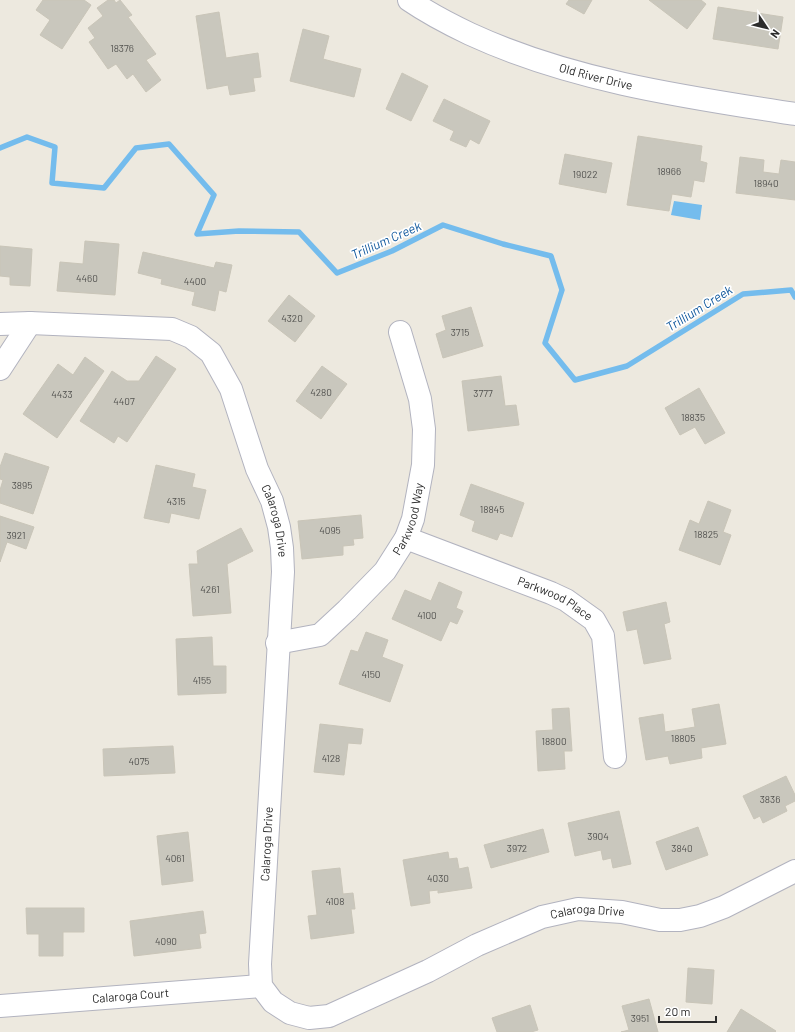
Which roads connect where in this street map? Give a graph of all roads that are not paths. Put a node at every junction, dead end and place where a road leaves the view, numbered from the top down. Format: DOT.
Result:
graph roads {
  1 [pos="409,0"];
  2 [pos="795,114"];
  3 [pos="30,323"];
  4 [pos="0,324"];
  5 [pos="400,332"];
  6 [pos="0,369"];
  7 [pos="406,538"];
  8 [pos="277,643"];
  9 [pos="615,757"];
  10 [pos="795,871"];
  11 [pos="261,986"];
  12 [pos="0,1006"];
  1 -- 2 [label="street, Old River Drive"];
  3 -- 4 [label="street, Calaroga Drive"];
  3 -- 6 [label="street"];
  3 -- 8 [label="street, Calaroga Drive"];
  5 -- 7 [label="street, Parkwood Way"];
  7 -- 8 [label="street, Parkwood Way"];
  7 -- 9 [label="street, Parkwood Place"];
  8 -- 11 [label="street, Calaroga Drive"];
  10 -- 11 [label="street, Calaroga Drive"];
  11 -- 12 [label="street, Calaroga Court"];
}
